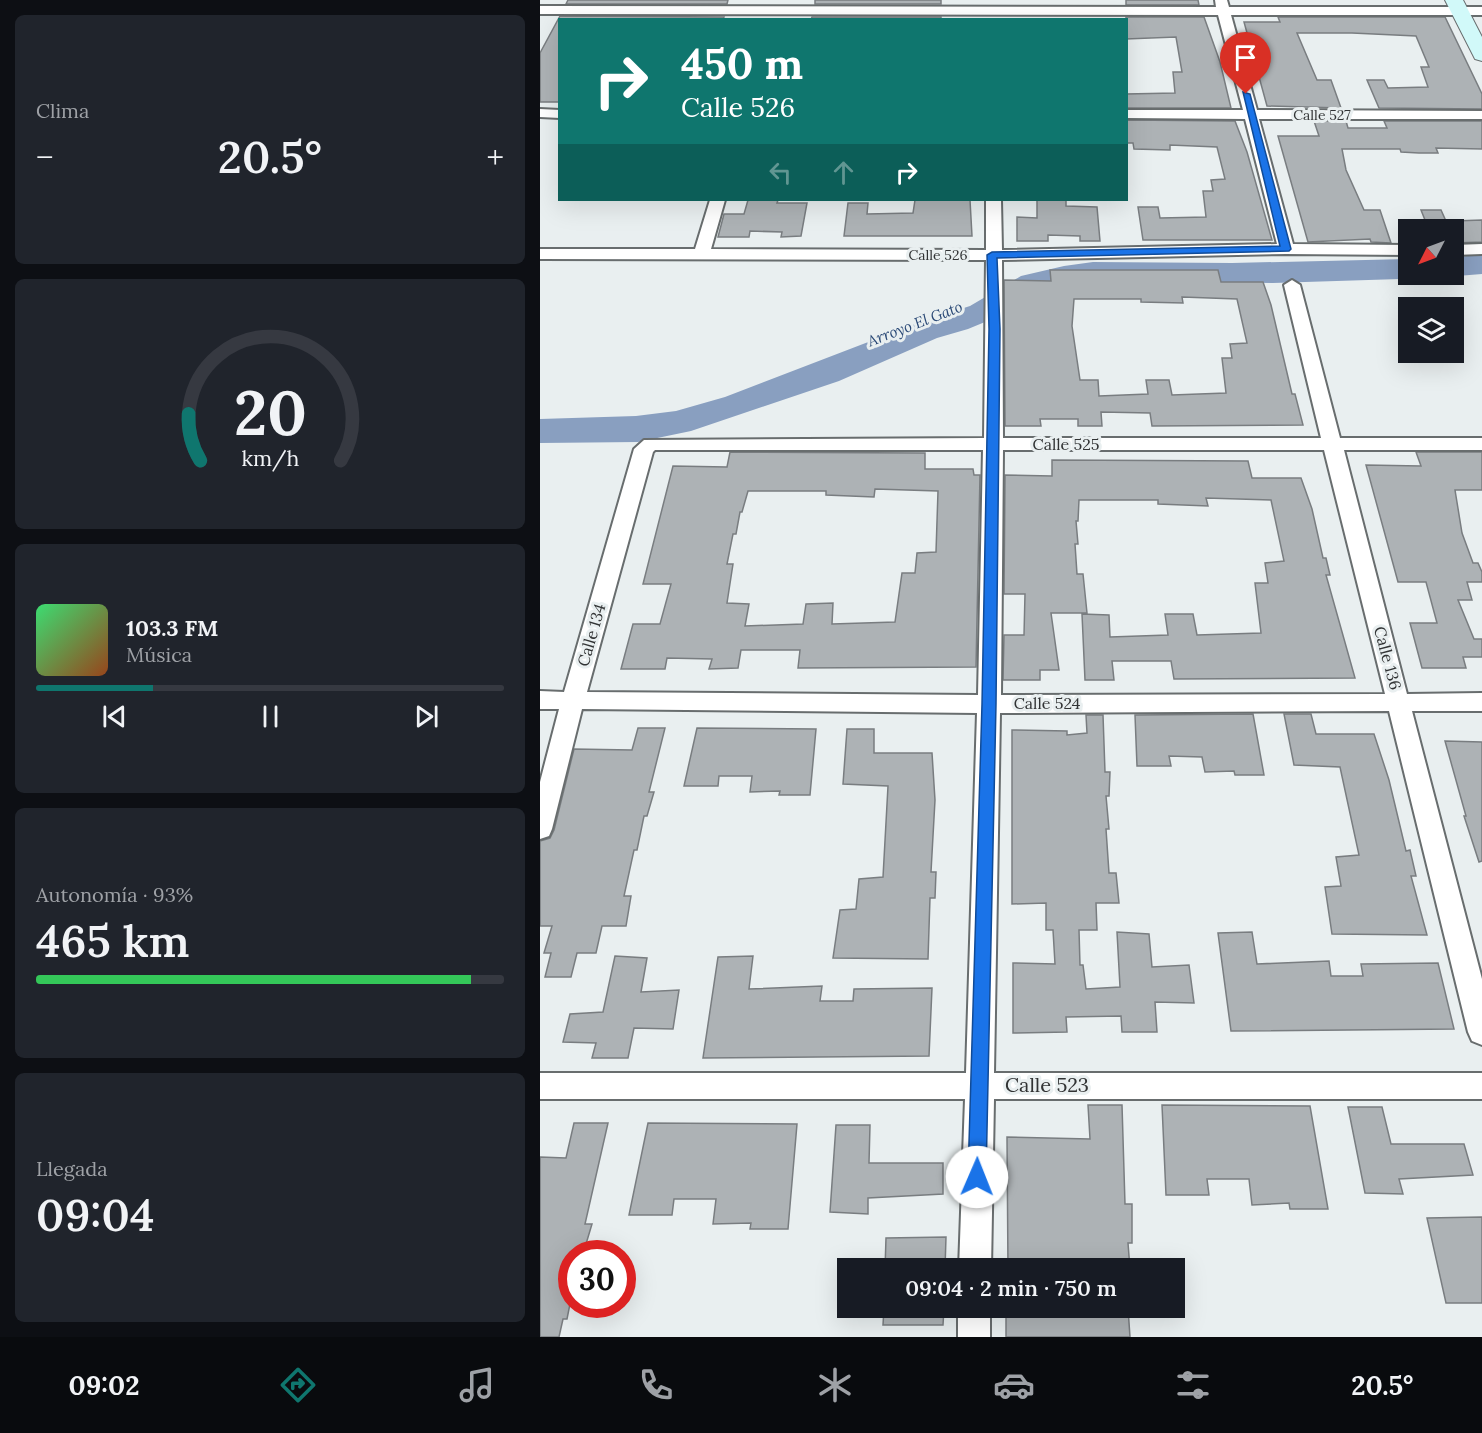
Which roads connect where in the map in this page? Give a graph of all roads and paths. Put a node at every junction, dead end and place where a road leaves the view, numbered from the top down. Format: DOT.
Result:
graph roads {
  1 [pos="1223,5"];
  2 [pos="1457,5"];
  3 [pos="543,9"];
  4 [pos="769,10"];
  5 [pos="997,10"];
  6 [pos="1482,10"];
  7 [pos="1482,55"];
  8 [pos="540,113"];
  9 [pos="558,114"];
  10 [pos="1128,114"];
  11 [pos="1251,115"];
  12 [pos="1482,115"];
  13 [pos="717,201"];
  14 [pos="993,201"];
  15 [pos="1286,249"];
  16 [pos="1482,249"];
  17 [pos="1398,250"];
  18 [pos="1464,250"];
  19 [pos="540,254"];
  20 [pos="702,254"];
  21 [pos="992,255"];
  22 [pos="1292,285"];
  23 [pos="1332,443"];
  24 [pos="651,444"];
  25 [pos="1482,444"];
  26 [pos="992,445"];
  27 [pos="540,700"];
  28 [pos="573,700"];
  29 [pos="1399,702"];
  30 [pos="1482,702"];
  31 [pos="989,704"];
  32 [pos="540,829"];
  33 [pos="1482,1032"];
  34 [pos="979,1084"];
  35 [pos="540,1086"];
  36 [pos="1482,1086"];
  37 [pos="975,1258"];
  38 [pos="974,1318"];
  39 [pos="974,1337"];
  1 -- 2 [label="street"];
  1 -- 5 [label="street"];
  1 -- 11 [label="street"];
  2 -- 6 [label="street"];
  2 -- 7 [label="street"];
  3 -- 4 [label="street"];
  4 -- 5 [label="street"];
  8 -- 9 [label="street"];
  10 -- 11 [label="street, Calle 527"];
  11 -- 12 [label="street, Calle 527"];
  11 -- 15 [label="street"];
  13 -- 20 [label="street"];
  14 -- 21 [label="street"];
  15 -- 17 [label="street, Calle 526"];
  15 -- 21 [label="street, Calle 526"];
  16 -- 18 [label="street"];
  19 -- 20 [label="street, Calle 526"];
  20 -- 21 [label="street, Calle 526"];
  21 -- 26 [label="street"];
  22 -- 23 [label="street, Calle 136"];
  23 -- 25 [label="street, Calle 525"];
  23 -- 26 [label="street, Calle 525"];
  23 -- 29 [label="street, Calle 136"];
  24 -- 26 [label="street, Calle 525"];
  24 -- 28 [label="street, Calle 134"];
  26 -- 31 [label="street"];
  27 -- 28 [label="street, Calle 524"];
  28 -- 31 [label="street, Calle 524"];
  28 -- 32 [label="street, Calle 134"];
  29 -- 30 [label="street, Calle 524"];
  29 -- 31 [label="street, Calle 524"];
  29 -- 33 [label="street, Calle 136"];
  31 -- 34 [label="street"];
  34 -- 35 [label="street, Calle 523"];
  34 -- 36 [label="street, Calle 523"];
  34 -- 37 [label="street"];
  38 -- 39 [label="street"];
}
